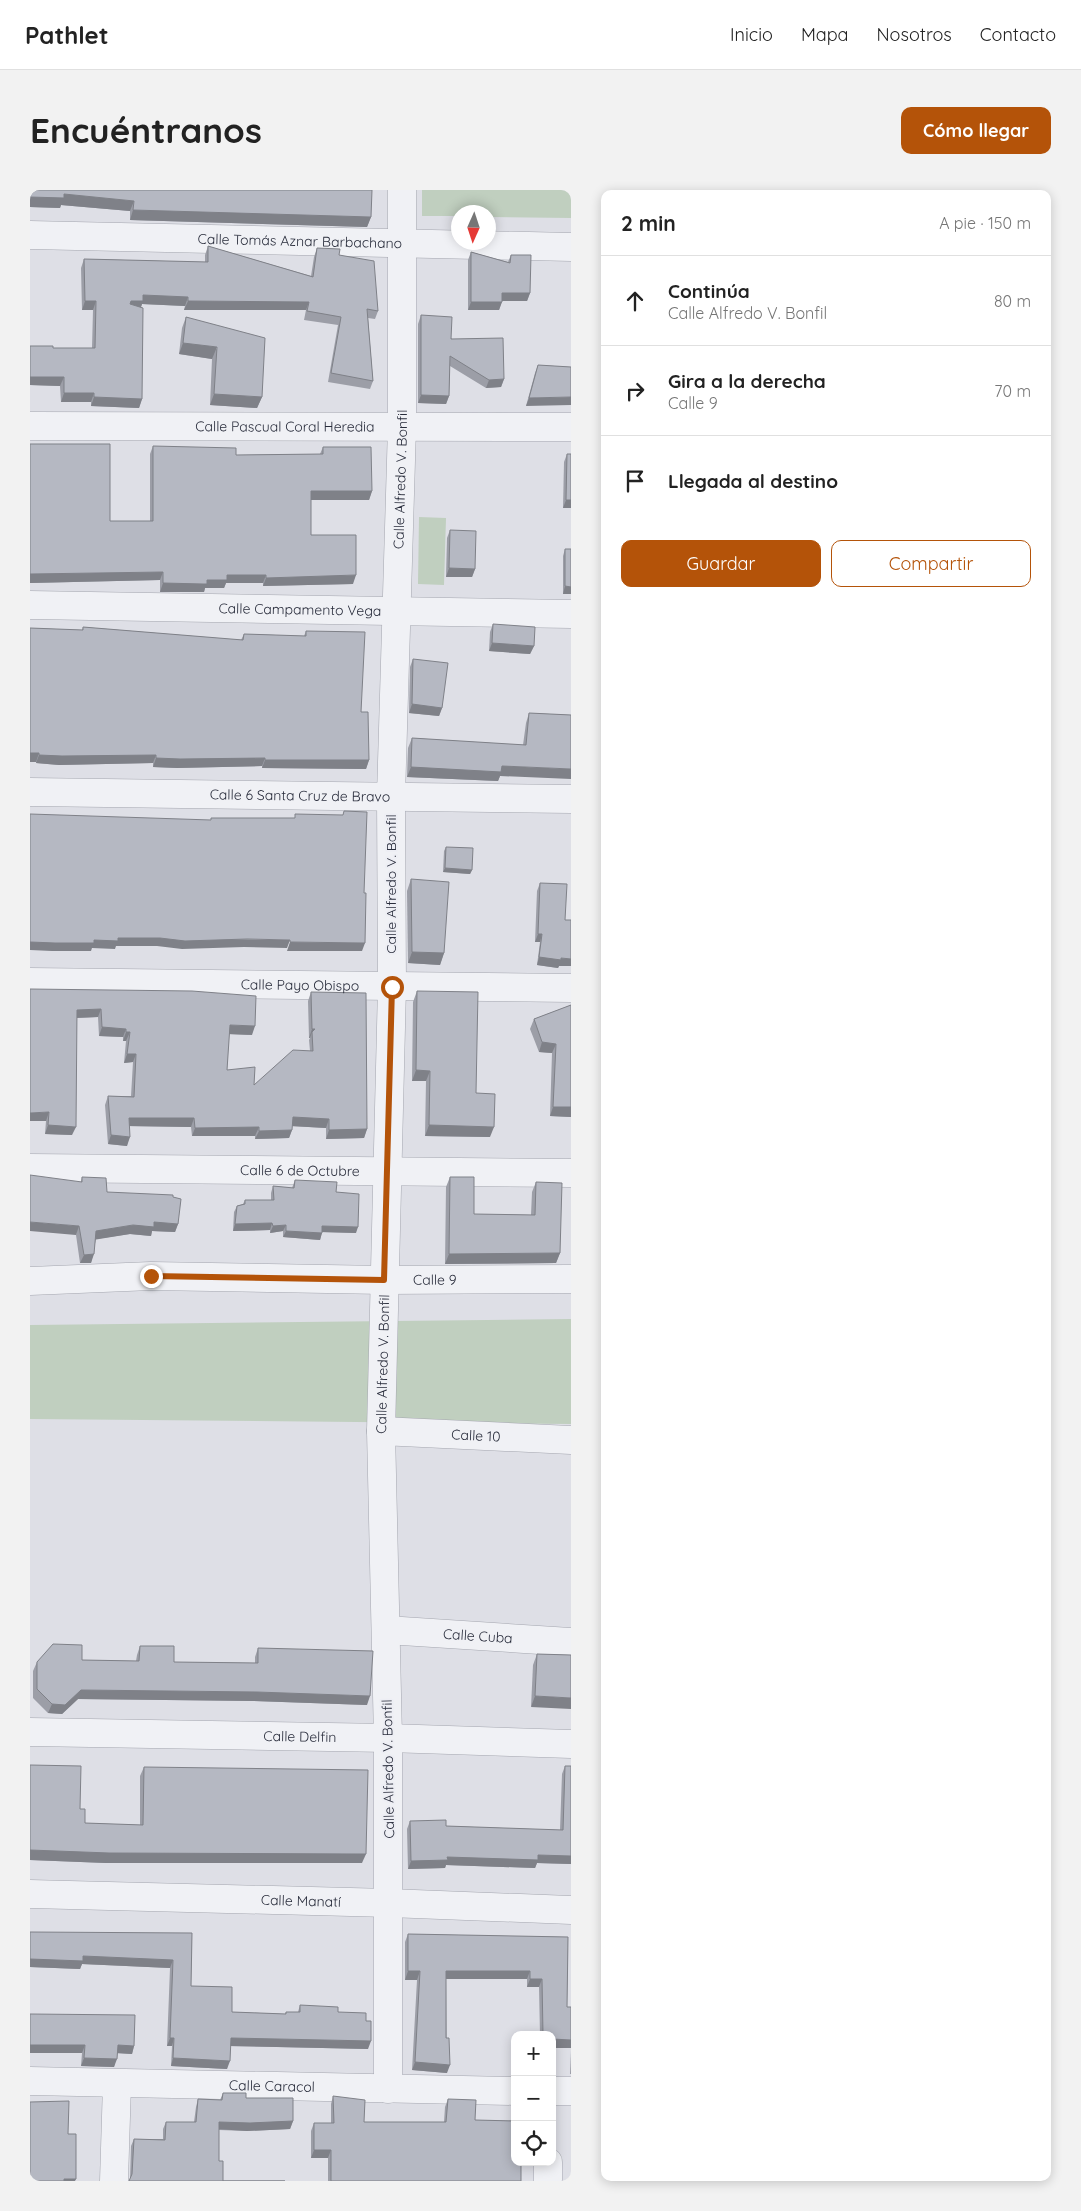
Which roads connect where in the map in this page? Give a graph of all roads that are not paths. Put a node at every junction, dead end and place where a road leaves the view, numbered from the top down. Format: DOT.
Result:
graph roads {
  1 [pos="402,190"];
  2 [pos="30,235"];
  3 [pos="402,243"];
  4 [pos="571,247"];
  5 [pos="30,426"];
  6 [pos="402,427"];
  7 [pos="571,427"];
  8 [pos="30,605"];
  9 [pos="397,612"];
  10 [pos="571,614"];
  11 [pos="30,792"];
  12 [pos="391,796"];
  13 [pos="571,799"];
  14 [pos="30,982"];
  15 [pos="392,987"];
  16 [pos="571,988"];
  17 [pos="30,1168"];
  18 [pos="387,1170"];
  19 [pos="571,1173"];
  20 [pos="571,1279"];
  21 [pos="384,1280"];
  22 [pos="30,1281"];
  23 [pos="381,1431"];
  24 [pos="571,1440"];
  25 [pos="386,1630"];
  26 [pos="571,1642"];
  27 [pos="30,1732"];
  28 [pos="388,1738"];
  29 [pos="571,1744"];
  30 [pos="30,1894"];
  31 [pos="389,1903"];
  32 [pos="571,1910"];
  33 [pos="30,2081"];
  34 [pos="118,2084"];
  35 [pos="388,2089"];
  36 [pos="511,2091"];
  37 [pos="556,2091"];
  38 [pos="571,2091"];
  39 [pos="548,2166"];
  40 [pos="114,2181"];
  41 [pos="548,2181"];
  1 -- 3 [label="street, Calle Alfredo V. Bonfil"];
  2 -- 3 [label="street, Calle Tomás Aznar Barbachano"];
  3 -- 4 [label="street, Calle Tomás Aznar Barbachano"];
  3 -- 6 [label="street, Calle Alfredo V. Bonfil"];
  5 -- 6 [label="street, Calle Pascual Coral Heredia"];
  6 -- 7 [label="street, Calle Pascual Coral Heredia"];
  6 -- 9 [label="street, Calle Alfredo V. Bonfil"];
  8 -- 9 [label="street, Calle Campamento Vega"];
  9 -- 10 [label="street, Calle Campamento Vega"];
  9 -- 12 [label="street, Calle Alfredo V. Bonfil"];
  11 -- 12 [label="street, Calle 6 Santa Cruz de Bravo"];
  12 -- 13 [label="street, Calle 6 Santa Cruz de Bravo"];
  12 -- 15 [label="street, Calle Alfredo V. Bonfil"];
  14 -- 15 [label="street, Calle Payo Obispo"];
  15 -- 16 [label="street, Calle Payo Obispo"];
  15 -- 18 [label="street, Calle Alfredo V. Bonfil"];
  17 -- 18 [label="street, Calle 6 de Octubre"];
  18 -- 19 [label="street, Calle 6 de Octubre"];
  18 -- 21 [label="street, Calle Alfredo V. Bonfil"];
  20 -- 21 [label="street, Calle 9"];
  21 -- 22 [label="street, Calle 9"];
  21 -- 23 [label="street, Calle Alfredo V. Bonfil"];
  23 -- 24 [label="street, Calle 10"];
  23 -- 25 [label="street, Calle Alfredo V. Bonfil"];
  25 -- 26 [label="street, Calle Cuba"];
  25 -- 28 [label="street, Calle Alfredo V. Bonfil"];
  27 -- 28 [label="street, Calle Delfin"];
  28 -- 29 [label="street, Calle Delfin"];
  28 -- 31 [label="street, Calle Alfredo V. Bonfil"];
  30 -- 31 [label="street, Calle Manatí"];
  31 -- 32 [label="street, Calle Manatí"];
  31 -- 35 [label="street, Calle Alfredo V. Bonfil"];
  33 -- 34 [label="street, Calle Caracol"];
  34 -- 35 [label="street, Calle Caracol"];
  34 -- 40 [label="street"];
  35 -- 36 [label="street, Calle Caracol"];
  37 -- 38 [label="street"];
  39 -- 41 [label="street"];
}
